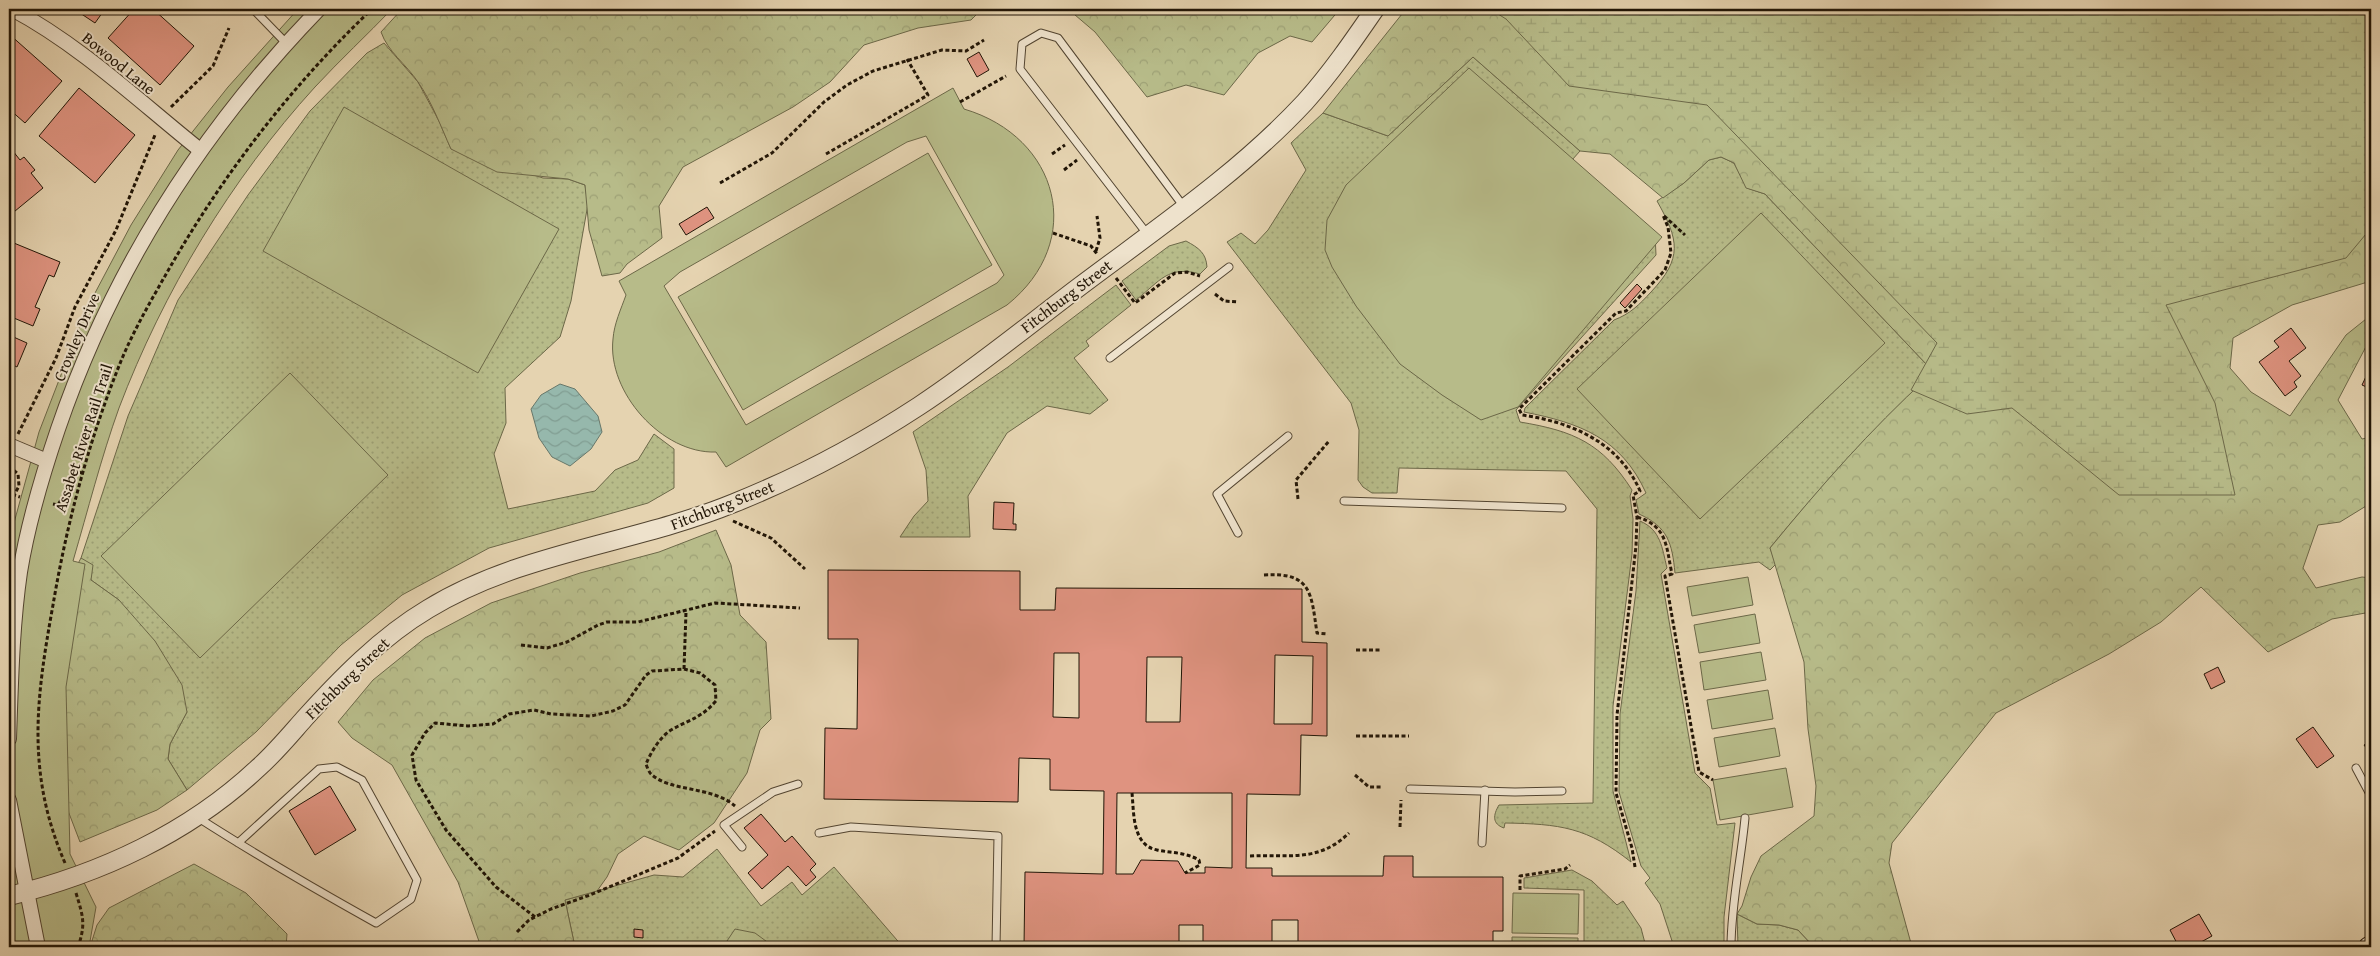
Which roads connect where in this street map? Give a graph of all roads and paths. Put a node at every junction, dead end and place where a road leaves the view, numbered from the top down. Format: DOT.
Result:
graph roads {
  1 [pos="12,9"];
  2 [pos="253,9"];
  3 [pos="319,9"];
  4 [pos="372,9"];
  5 [pos="1375,9"];
  6 [pos="229,28"];
  7 [pos="984,40"];
  8 [pos="286,43"];
  9 [pos="907,59"];
  10 [pos="1006,76"];
  11 [pos="960,102"];
  12 [pos="166,113"];
  13 [pos="155,135"];
  14 [pos="200,150"];
  15 [pos="826,154"];
  16 [pos="720,183"];
  17 [pos="1184,208"];
  18 [pos="1097,216"];
  19 [pos="1052,233"];
  20 [pos="1148,235"];
  21 [pos="1685,235"];
  22 [pos="1229,267"];
  23 [pos="1200,276"];
  24 [pos="1116,278"];
  25 [pos="1215,294"];
  26 [pos="1238,302"];
  27 [pos="1110,358"];
  28 [pos="1288,436"];
  29 [pos="13,441"];
  30 [pos="1329,441"];
  31 [pos="47,461"];
  32 [pos="9,466"];
  33 [pos="83,474"];
  34 [pos="20,497"];
  35 [pos="1298,499"];
  36 [pos="1344,500"];
  37 [pos="53,504"];
  38 [pos="1562,508"];
  39 [pos="1637,516"];
  40 [pos="728,518"];
  41 [pos="1238,532"];
  42 [pos="806,569"];
  43 [pos="1264,575"];
  44 [pos="800,608"];
  45 [pos="686,612"];
  46 [pos="1328,634"];
  47 [pos="521,645"];
  48 [pos="1356,650"];
  49 [pos="1381,650"];
  50 [pos="684,669"];
  51 [pos="1356,736"];
  52 [pos="1409,736"];
  53 [pos="9,739"];
  54 [pos="2356,768"];
  55 [pos="1355,775"];
  56 [pos="1713,780"];
  57 [pos="798,784"];
  58 [pos="1381,787"];
  59 [pos="1410,789"];
  60 [pos="1485,790"];
  61 [pos="1562,791"];
  62 [pos="1132,793"];
  63 [pos="2371,796"];
  64 [pos="9,800"];
  65 [pos="1401,800"];
  66 [pos="740,812"];
  67 [pos="197,817"];
  68 [pos="1745,818"];
  69 [pos="724,825"];
  70 [pos="1400,827"];
  71 [pos="819,832"];
  72 [pos="1349,833"];
  73 [pos="238,843"];
  74 [pos="1482,843"];
  75 [pos="742,847"];
  76 [pos="1250,856"];
  77 [pos="1570,865"];
  78 [pos="1635,867"];
  79 [pos="1185,873"];
  80 [pos="72,878"];
  81 [pos="1520,890"];
  82 [pos="26,892"];
  83 [pos="9,896"];
  84 [pos="535,917"];
  85 [pos="517,932"];
  86 [pos="38,947"];
  87 [pos="78,947"];
  88 [pos="996,947"];
  89 [pos="1730,947"];
  1 -- 14 [label="street, Bowood Lane"];
  2 -- 8 [label="lane"];
  3 -- 8 [label="street, Crowley Drive"];
  4 -- 33 [label="path, Assabet River Rail Trail"];
  5 -- 17 [label="street, Fitchburg Street"];
  6 -- 12 [label="path"];
  7 -- 9 [label="path"];
  8 -- 14 [label="street, Crowley Drive"];
  9 -- 15 [label="path"];
  9 -- 16 [label="path"];
  10 -- 11 [label="path"];
  13 -- 29 [label="path"];
  14 -- 31 [label="street, Crowley Drive"];
  17 -- 20 [label="street, Fitchburg Street"];
  17 -- 20 [label="lane"];
  18 -- 19 [label="path"];
  20 -- 67 [label="street, Fitchburg Street"];
  21 -- 39 [label="path"];
  22 -- 27 [label="lane"];
  23 -- 24 [label="path"];
  25 -- 26 [label="path"];
  28 -- 41 [label="lane"];
  29 -- 31 [label="street"];
  30 -- 35 [label="path"];
  31 -- 53 [label="street, Crowley Drive"];
  32 -- 34 [label="path"];
  33 -- 37 [label="path"];
  33 -- 80 [label="path, Assabet River Rail Trail"];
  36 -- 38 [label="lane"];
  39 -- 56 [label="path"];
  39 -- 78 [label="path"];
  40 -- 42 [label="path"];
  43 -- 46 [label="path"];
  44 -- 45 [label="path"];
  45 -- 47 [label="path"];
  45 -- 50 [label="path"];
  48 -- 49 [label="path"];
  50 -- 66 [label="path"];
  50 -- 84 [label="path"];
  51 -- 52 [label="path"];
  54 -- 63 [label="lane"];
  55 -- 58 [label="path"];
  57 -- 66 [label="lane"];
  59 -- 60 [label="lane"];
  60 -- 61 [label="lane"];
  60 -- 74 [label="lane"];
  62 -- 79 [label="path"];
  64 -- 82 [label="street"];
  65 -- 70 [label="path"];
  66 -- 69 [label="lane"];
  67 -- 73 [label="lane"];
  67 -- 80 [label="street, Fitchburg Street"];
  68 -- 89 [label="lane"];
  69 -- 75 [label="lane"];
  69 -- 84 [label="path"];
  71 -- 88 [label="lane"];
  72 -- 76 [label="path"];
  73 -- 73 [label="lane"];
  77 -- 81 [label="path"];
  80 -- 82 [label="street, Fitchburg Street"];
  80 -- 87 [label="path, Assabet River Rail Trail"];
  82 -- 83 [label="street, Fitchburg Street"];
  82 -- 86 [label="street"];
  84 -- 85 [label="path"];
}
